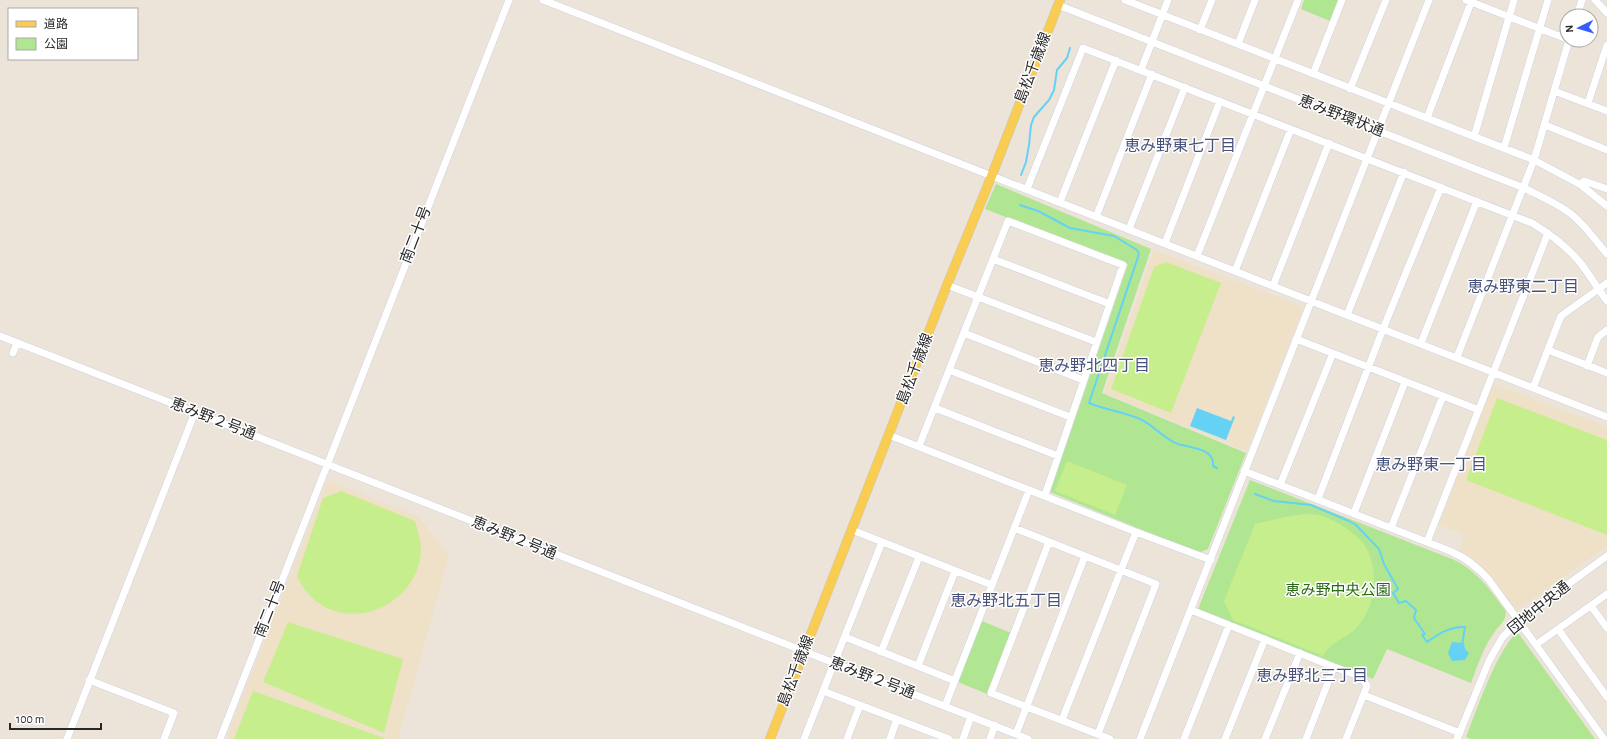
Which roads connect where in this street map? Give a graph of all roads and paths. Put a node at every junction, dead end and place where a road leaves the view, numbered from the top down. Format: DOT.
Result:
graph roads {
  1 [pos="509,0"];
  2 [pos="543,0"];
  3 [pos="1168,0"];
  4 [pos="1212,0"];
  5 [pos="1255,0"];
  6 [pos="1298,0"];
  7 [pos="1342,0"];
  8 [pos="1386,0"];
  9 [pos="1429,0"];
  10 [pos="1514,0"];
  11 [pos="1548,0"];
  12 [pos="1595,0"];
  13 [pos="1128,1"];
  14 [pos="1470,1"];
  15 [pos="1059,2"];
  16 [pos="1607,14"];
  17 [pos="1163,15"];
  18 [pos="1509,16"];
  19 [pos="1540,28"];
  20 [pos="1200,30"];
  21 [pos="1559,36"];
  22 [pos="1152,42"];
  23 [pos="1238,44"];
  24 [pos="1607,45"];
  25 [pos="1567,48"];
  26 [pos="1275,59"];
  27 [pos="1116,60"];
  28 [pos="1141,70"];
  29 [pos="1152,74"];
  30 [pos="1314,74"];
  31 [pos="1185,87"];
  32 [pos="1264,87"];
  33 [pos="1350,89"];
  34 [pos="1554,90"];
  35 [pos="1220,101"];
  36 [pos="1588,103"];
  37 [pos="1389,104"];
  38 [pos="1607,111"];
  39 [pos="1254,114"];
  40 [pos="1427,118"];
  41 [pos="1545,125"];
  42 [pos="1292,128"];
  43 [pos="1378,131"];
  44 [pos="1474,137"];
  45 [pos="1329,144"];
  46 [pos="1504,148"];
  47 [pos="1607,150"];
  48 [pos="1368,159"];
  49 [pos="1534,160"];
  50 [pos="1404,172"];
  51 [pos="992,175"];
  52 [pos="1581,185"];
  53 [pos="1441,187"];
  54 [pos="1524,188"];
  55 [pos="1028,189"];
  56 [pos="1607,189"];
  57 [pos="1060,202"];
  58 [pos="1477,202"];
  59 [pos="1607,206"];
  60 [pos="1513,215"];
  61 [pos="1096,216"];
  62 [pos="1129,229"];
  63 [pos="1548,233"];
  64 [pos="1165,243"];
  65 [pos="1607,254"];
  66 [pos="1197,256"];
  67 [pos="993,259"];
  68 [pos="1235,270"];
  69 [pos="1607,283"];
  70 [pos="947,285"];
  71 [pos="1273,286"];
  72 [pos="1598,289"];
  73 [pos="978,296"];
  74 [pos="1311,301"];
  75 [pos="1607,301"];
  76 [pos="1110,304"];
  77 [pos="1347,315"];
  78 [pos="1383,329"];
  79 [pos="1607,330"];
  80 [pos="964,333"];
  81 [pos="0,336"];
  82 [pos="1296,339"];
  83 [pos="1096,342"];
  84 [pos="1421,343"];
  85 [pos="1548,350"];
  86 [pos="1333,353"];
  87 [pos="1457,358"];
  88 [pos="1587,366"];
  89 [pos="1369,367"];
  90 [pos="949,370"];
  91 [pos="1494,372"];
  92 [pos="1607,373"];
  93 [pos="1083,380"];
  94 [pos="1405,382"];
  95 [pos="1533,388"];
  96 [pos="1443,396"];
  97 [pos="935,408"];
  98 [pos="1479,410"];
  99 [pos="193,416"];
  100 [pos="1607,417"];
  101 [pos="1070,418"];
  102 [pos="889,435"];
  103 [pos="919,446"];
  104 [pos="1058,456"];
  105 [pos="326,467"];
  106 [pos="1244,471"];
  107 [pos="1280,485"];
  108 [pos="1029,490"];
  109 [pos="1045,495"];
  110 [pos="1318,499"];
  111 [pos="1354,514"];
  112 [pos="1014,528"];
  113 [pos="1391,528"];
  114 [pos="852,530"];
  115 [pos="1136,532"];
  116 [pos="882,542"];
  117 [pos="1050,542"];
  118 [pos="1427,542"];
  119 [pos="1085,556"];
  120 [pos="919,557"];
  121 [pos="1606,558"];
  122 [pos="1211,560"];
  123 [pos="1120,569"];
  124 [pos="955,571"];
  125 [pos="992,586"];
  126 [pos="1607,594"];
  127 [pos="1591,606"];
  128 [pos="1191,610"];
  129 [pos="1519,620"];
  130 [pos="1229,625"];
  131 [pos="1607,628"];
  132 [pos="1558,629"];
  133 [pos="845,637"];
  134 [pos="1265,639"];
  135 [pos="1537,644"];
  136 [pos="804,652"];
  137 [pos="881,652"];
  138 [pos="1300,653"];
  139 [pos="834,664"];
  140 [pos="918,666"];
  141 [pos="1334,667"];
  142 [pos="89,680"];
  143 [pos="955,681"];
  144 [pos="823,691"];
  145 [pos="1364,695"];
  146 [pos="1607,697"];
  147 [pos="860,705"];
  148 [pos="945,706"];
  149 [pos="1026,707"];
  150 [pos="971,716"];
  151 [pos="898,719"];
  152 [pos="1062,720"];
  153 [pos="995,726"];
  154 [pos="1016,734"];
  155 [pos="1098,734"];
  156 [pos="935,736"];
  157 [pos="1459,736"];
  158 [pos="67,739"];
  159 [pos="164,739"];
  160 [pos="220,739"];
  161 [pos="770,739"];
  162 [pos="804,739"];
  163 [pos="847,739"];
  164 [pos="890,739"];
  165 [pos="949,739"];
  166 [pos="963,739"];
  167 [pos="990,739"];
  168 [pos="1028,739"];
  169 [pos="1110,739"];
  170 [pos="1140,739"];
  171 [pos="1184,739"];
  172 [pos="1225,739"];
  173 [pos="1265,739"];
  174 [pos="1306,739"];
  175 [pos="1346,739"];
  176 [pos="1604,739"];
  1 -- 105 [label="street, 南二十号"];
  2 -- 51 [label="street"];
  3 -- 17 [label="street"];
  4 -- 20 [label="street"];
  5 -- 23 [label="street"];
  6 -- 26 [label="street"];
  7 -- 30 [label="street"];
  8 -- 33 [label="street"];
  9 -- 37 [label="street"];
  10 -- 18 [label="street"];
  11 -- 19 [label="street"];
  12 -- 16 [label="street"];
  13 -- 17 [label="street"];
  14 -- 18 [label="street"];
  14 -- 40 [label="street"];
  15 -- 22 [label="street, 恵み野環状通"];
  15 -- 51 [label="main road, 島松千歳線"];
  17 -- 20 [label="street"];
  17 -- 22 [label="street"];
  18 -- 19 [label="street"];
  18 -- 44 [label="street"];
  19 -- 21 [label="street"];
  19 -- 46 [label="street"];
  20 -- 23 [label="street"];
  22 -- 28 [label="street"];
  22 -- 32 [label="street, 恵み野環状通"];
  23 -- 26 [label="street"];
  24 -- 36 [label="street"];
  25 -- 34 [label="street"];
  26 -- 30 [label="street"];
  26 -- 32 [label="street"];
  27 -- 28 [label="street"];
  27 -- 55 [label="street"];
  27 -- 57 [label="street"];
  28 -- 29 [label="street"];
  29 -- 31 [label="street"];
  29 -- 61 [label="street"];
  30 -- 33 [label="street"];
  31 -- 35 [label="street"];
  31 -- 62 [label="street"];
  32 -- 39 [label="street"];
  32 -- 43 [label="street, 恵み野環状通"];
  33 -- 37 [label="street"];
  34 -- 36 [label="street"];
  34 -- 41 [label="street"];
  35 -- 39 [label="street"];
  35 -- 64 [label="street"];
  36 -- 38 [label="street"];
  37 -- 40 [label="street"];
  37 -- 43 [label="street"];
  39 -- 42 [label="street"];
  39 -- 66 [label="street"];
  40 -- 44 [label="street"];
  41 -- 47 [label="street"];
  41 -- 49 [label="street"];
  42 -- 45 [label="street"];
  42 -- 68 [label="street"];
  43 -- 48 [label="street"];
  43 -- 54 [label="street, 恵み野環状通"];
  44 -- 46 [label="street"];
  45 -- 48 [label="street"];
  45 -- 71 [label="street"];
  46 -- 49 [label="street"];
  48 -- 50 [label="street"];
  48 -- 74 [label="street"];
  49 -- 52 [label="street"];
  49 -- 54 [label="street"];
  50 -- 53 [label="street"];
  50 -- 77 [label="street"];
  51 -- 55 [label="street"];
  51 -- 70 [label="main road, 島松千歳線"];
  52 -- 56 [label="street"];
  52 -- 59 [label="street"];
  53 -- 58 [label="street"];
  53 -- 78 [label="street"];
  54 -- 60 [label="street"];
  54 -- 65 [label="street, 恵み野環状通"];
  55 -- 57 [label="street"];
  57 -- 61 [label="street"];
  58 -- 60 [label="street"];
  58 -- 84 [label="street"];
  60 -- 63 [label="street"];
  60 -- 87 [label="street"];
  61 -- 62 [label="street"];
  62 -- 64 [label="street"];
  63 -- 72 [label="street"];
  63 -- 91 [label="street"];
  64 -- 66 [label="street"];
  66 -- 68 [label="street"];
  67 -- 73 [label="street"];
  67 -- 76 [label="street"];
  67 -- 76 [label="street"];
  68 -- 71 [label="street"];
  69 -- 72 [label="street"];
  70 -- 73 [label="street"];
  70 -- 102 [label="main road, 島松千歳線"];
  71 -- 74 [label="street"];
  72 -- 75 [label="street"];
  72 -- 85 [label="street"];
  73 -- 80 [label="street"];
  73 -- 83 [label="street"];
  74 -- 77 [label="street"];
  74 -- 82 [label="street"];
  76 -- 83 [label="street"];
  77 -- 78 [label="street"];
  78 -- 84 [label="street"];
  78 -- 89 [label="street"];
  79 -- 88 [label="street"];
  80 -- 90 [label="street"];
  80 -- 93 [label="street"];
  81 -- 99 [label="street, 恵み野２号通"];
  82 -- 86 [label="street"];
  82 -- 106 [label="street"];
  83 -- 93 [label="street"];
  84 -- 87 [label="street"];
  85 -- 88 [label="street"];
  85 -- 95 [label="street"];
  86 -- 89 [label="street"];
  86 -- 107 [label="street"];
  87 -- 91 [label="street"];
  88 -- 92 [label="street"];
  89 -- 94 [label="street"];
  89 -- 110 [label="street"];
  90 -- 97 [label="street"];
  90 -- 101 [label="street"];
  91 -- 95 [label="street"];
  91 -- 98 [label="street"];
  93 -- 101 [label="street"];
  94 -- 96 [label="street"];
  94 -- 111 [label="street"];
  95 -- 100 [label="street"];
  96 -- 98 [label="street"];
  96 -- 113 [label="street"];
  97 -- 103 [label="street"];
  97 -- 104 [label="street"];
  98 -- 118 [label="street"];
  99 -- 105 [label="street, 恵み野２号通"];
  99 -- 142 [label="street"];
  101 -- 104 [label="street"];
  102 -- 103 [label="street"];
  102 -- 114 [label="main road, 島松千歳線"];
  103 -- 108 [label="street"];
  104 -- 109 [label="street"];
  105 -- 136 [label="street, 恵み野２号通"];
  105 -- 160 [label="street, 南二十号"];
  106 -- 107 [label="street"];
  106 -- 122 [label="street"];
  107 -- 110 [label="street"];
  108 -- 109 [label="street"];
  108 -- 112 [label="street"];
  109 -- 115 [label="street"];
  110 -- 111 [label="street"];
  111 -- 113 [label="street"];
  112 -- 117 [label="street"];
  112 -- 125 [label="street"];
  113 -- 118 [label="street"];
  114 -- 116 [label="street"];
  114 -- 136 [label="main road, 島松千歳線"];
  115 -- 122 [label="street"];
  115 -- 123 [label="street"];
  116 -- 120 [label="street"];
  116 -- 133 [label="street"];
  117 -- 119 [label="street"];
  117 -- 149 [label="street"];
  118 -- 129 [label="street"];
  119 -- 123 [label="street"];
  119 -- 149 [label="street"];
  120 -- 124 [label="street"];
  120 -- 137 [label="street"];
  121 -- 129 [label="street, 団地中央通"];
  122 -- 128 [label="street"];
  123 -- 152 [label="street"];
  123 -- 155 [label="street"];
  124 -- 125 [label="street"];
  124 -- 140 [label="street"];
  125 -- 143 [label="street"];
  126 -- 127 [label="street"];
  127 -- 131 [label="street"];
  127 -- 132 [label="street"];
  128 -- 130 [label="street"];
  128 -- 170 [label="street"];
  129 -- 135 [label="street"];
  129 -- 157 [label="street, 団地中央通"];
  130 -- 134 [label="street"];
  130 -- 171 [label="street"];
  132 -- 135 [label="street"];
  132 -- 146 [label="street"];
  133 -- 137 [label="street"];
  133 -- 139 [label="street"];
  134 -- 138 [label="street"];
  134 -- 172 [label="street"];
  135 -- 176 [label="street"];
  136 -- 139 [label="street, 恵み野２号通"];
  136 -- 161 [label="main road, 島松千歳線"];
  137 -- 140 [label="street"];
  138 -- 141 [label="street"];
  138 -- 173 [label="street"];
  139 -- 144 [label="street"];
  139 -- 148 [label="street, 恵み野２号通"];
  140 -- 143 [label="street"];
  141 -- 145 [label="street"];
  141 -- 174 [label="street"];
  142 -- 158 [label="street"];
  142 -- 159 [label="street"];
  143 -- 148 [label="street"];
  144 -- 147 [label="street"];
  144 -- 162 [label="street"];
  145 -- 157 [label="street"];
  145 -- 175 [label="street"];
  147 -- 151 [label="street"];
  147 -- 163 [label="street"];
  148 -- 150 [label="street, 恵み野２号通"];
  149 -- 152 [label="street"];
  149 -- 154 [label="street"];
  150 -- 153 [label="street, 恵み野２号通"];
  150 -- 166 [label="street"];
  151 -- 156 [label="street"];
  151 -- 164 [label="street"];
  152 -- 155 [label="street"];
  153 -- 154 [label="street, 恵み野２号通"];
  153 -- 167 [label="street"];
  154 -- 168 [label="street, 恵み野２号通"];
  155 -- 169 [label="street"];
  156 -- 165 [label="street"];
}
